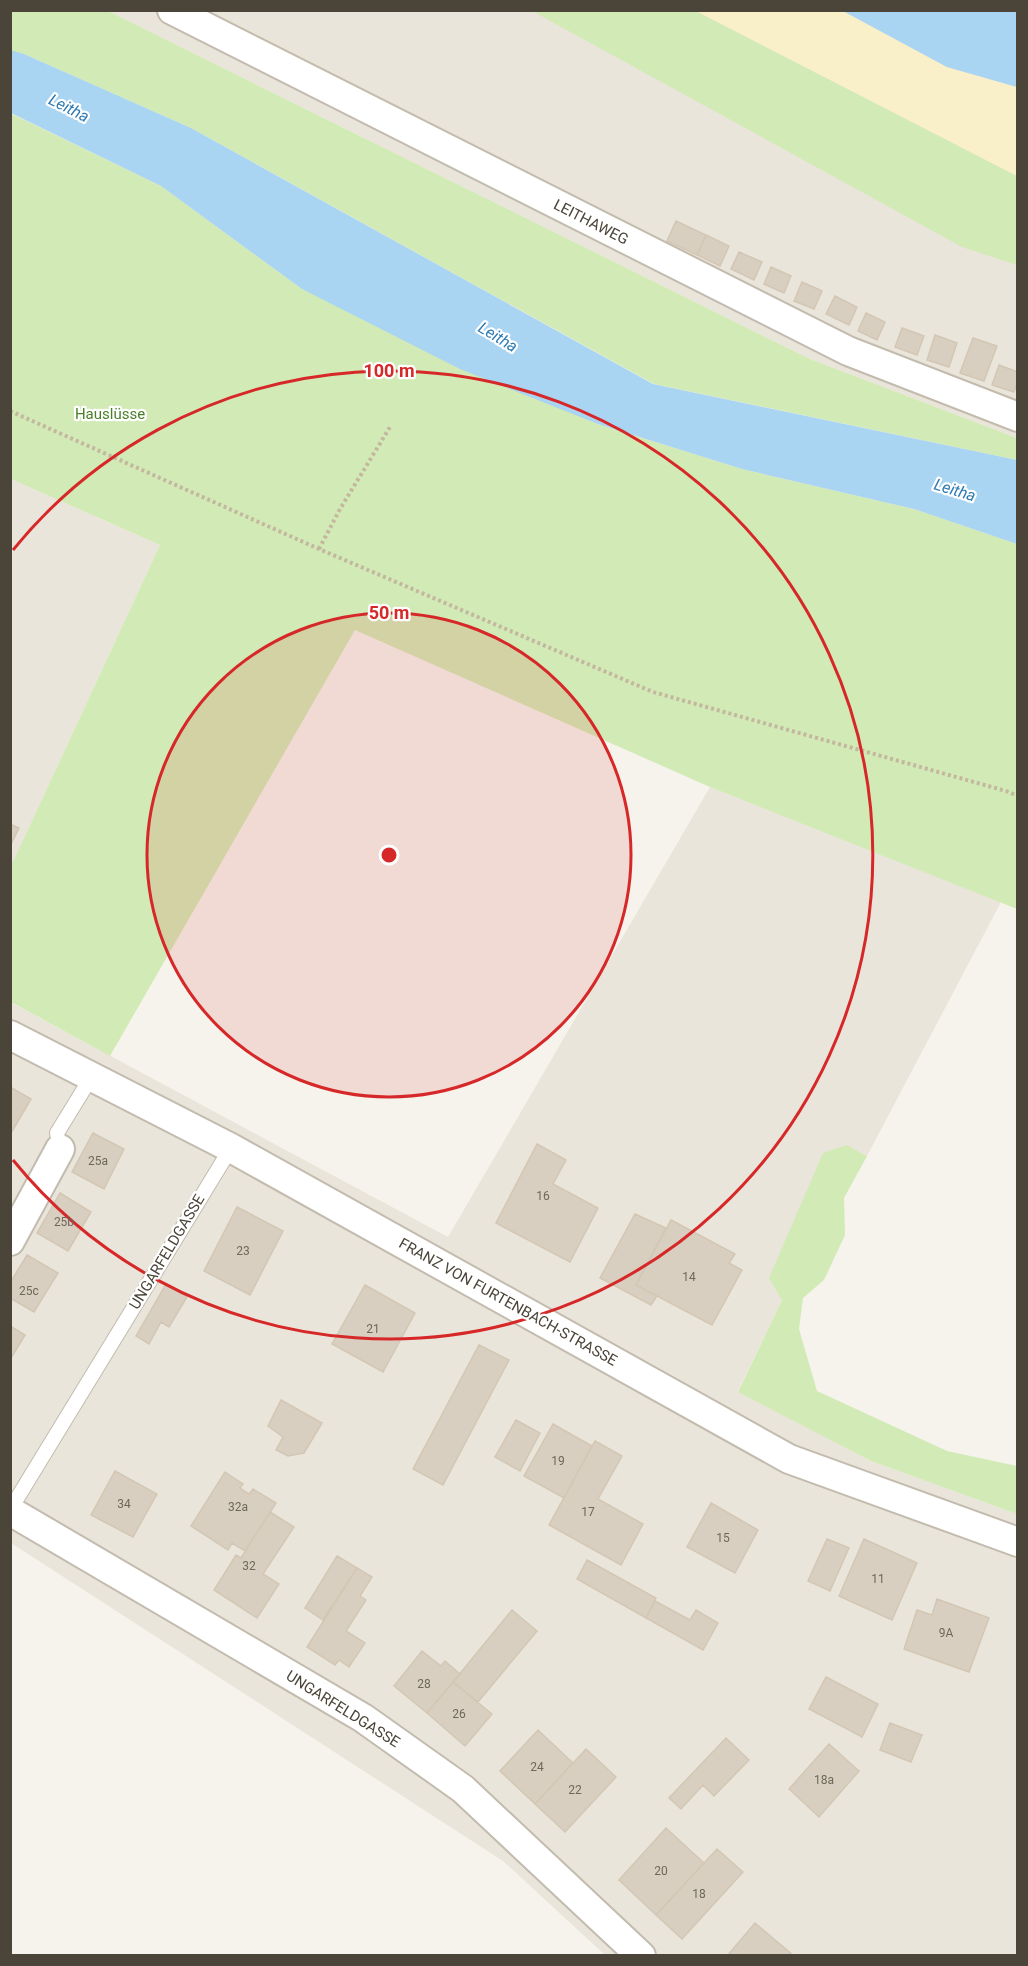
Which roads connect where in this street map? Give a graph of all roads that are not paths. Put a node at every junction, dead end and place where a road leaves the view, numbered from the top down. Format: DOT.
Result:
graph roads {
  1 [pos="172,10"];
  2 [pos="1017,417"];
  3 [pos="10,1035"];
  4 [pos="92,1076"];
  5 [pos="231,1148"];
  6 [pos="60,1149"];
  7 [pos="10,1241"];
  8 [pos="10,1511"];
  9 [pos="1017,1542"];
  10 [pos="640,1956"];
  1 -- 2 [label="street, LEITHAWEG"];
  3 -- 4 [label="street, FRANZ VON FURTENBACH-STRASSE"];
  4 -- 5 [label="street, FRANZ VON FURTENBACH-STRASSE"];
  4 -- 6 [label="lane"];
  5 -- 8 [label="lane, UNGARFELDGASSE"];
  5 -- 9 [label="street, FRANZ VON FURTENBACH-STRASSE"];
  6 -- 7 [label="street"];
  8 -- 10 [label="street, UNGARFELDGASSE"];
}
